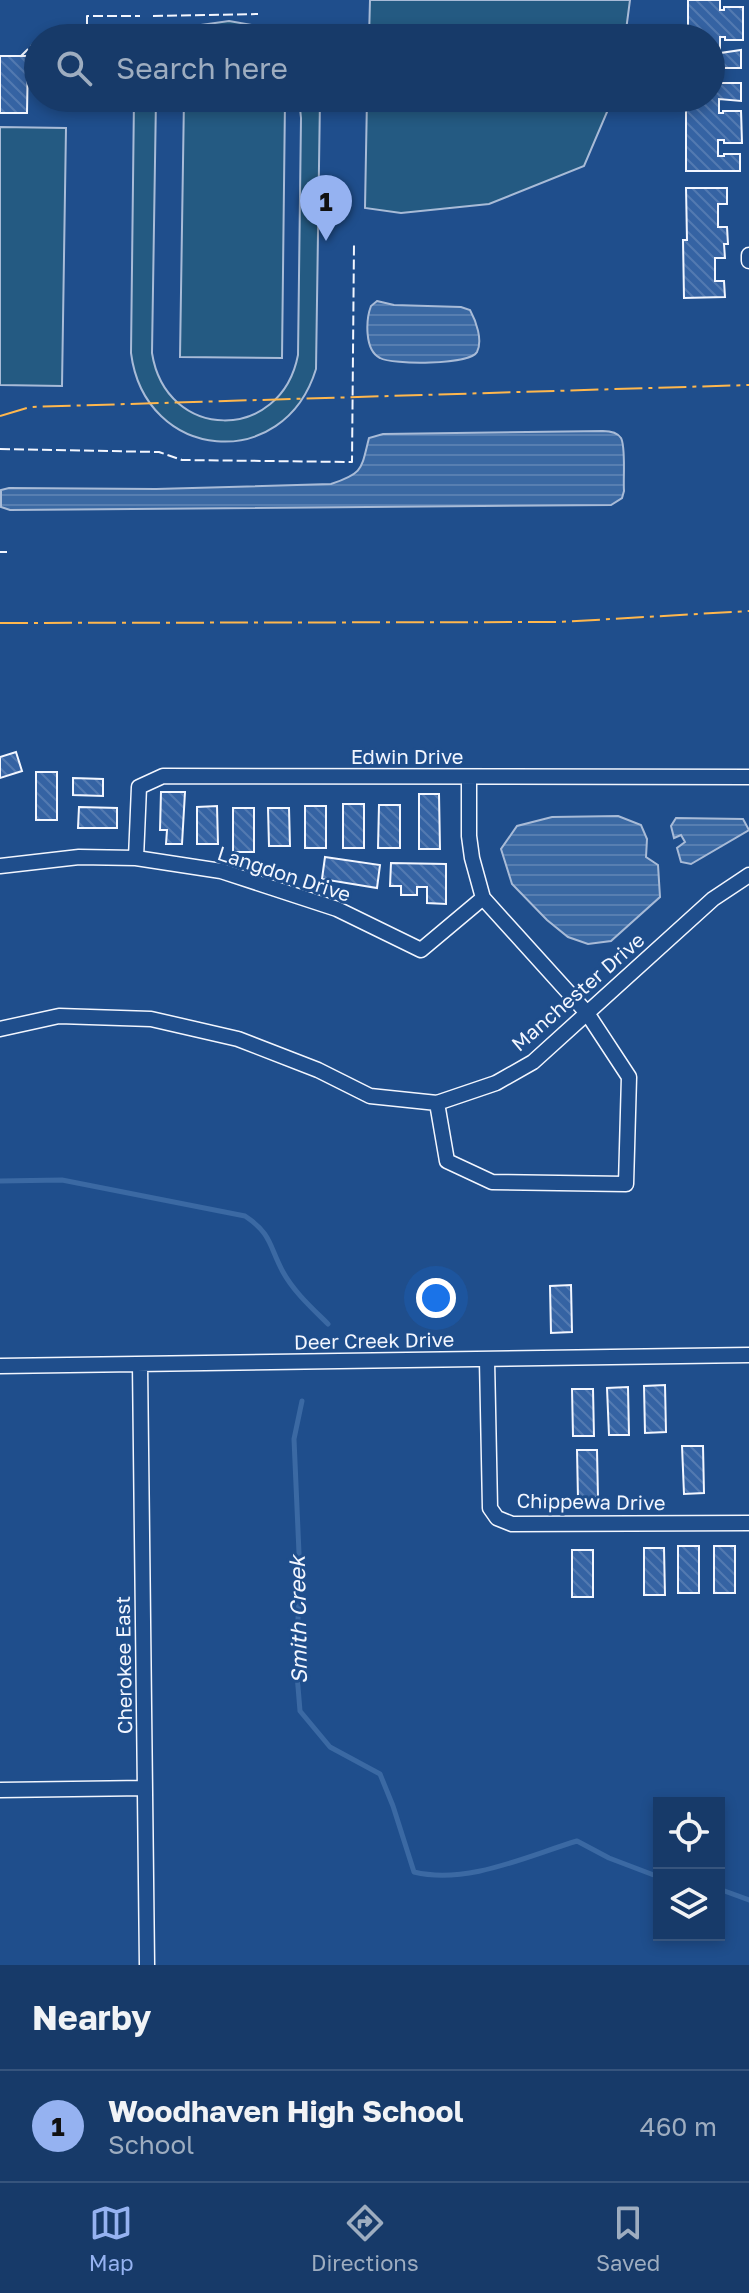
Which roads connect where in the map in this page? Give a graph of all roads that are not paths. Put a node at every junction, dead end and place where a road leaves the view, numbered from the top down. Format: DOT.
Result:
graph roads {
  1 [pos="469,777"];
  2 [pos="749,777"];
  3 [pos="136,858"];
  4 [pos="0,866"];
  5 [pos="749,875"];
  6 [pos="483,898"];
  7 [pos="587,1013"];
  8 [pos="0,1029"];
  9 [pos="437,1103"];
  10 [pos="749,1355"];
  11 [pos="487,1360"];
  12 [pos="140,1364"];
  13 [pos="0,1366"];
  14 [pos="749,1523"];
  15 [pos="145,1788"];
  16 [pos="0,1790"];
  17 [pos="147,1965"];
  1 -- 2 [label="street, Edwin Drive"];
  1 -- 3 [label="street, Edwin Drive"];
  1 -- 6 [label="street"];
  3 -- 4 [label="street, Langdon Drive"];
  3 -- 6 [label="street, Langdon Drive"];
  5 -- 7 [label="street, Manchester Drive"];
  6 -- 7 [label="street"];
  7 -- 9 [label="street, Manchester Drive"];
  7 -- 9 [label="street"];
  8 -- 9 [label="street, Manchester Drive"];
  10 -- 11 [label="street, Deer Creek Drive"];
  11 -- 12 [label="street, Deer Creek Drive"];
  11 -- 14 [label="street, Chippewa Drive"];
  12 -- 13 [label="street, Deer Creek Drive"];
  12 -- 15 [label="street, Cherokee East"];
  15 -- 16 [label="street"];
  15 -- 17 [label="street, Cherokee East"];
}
